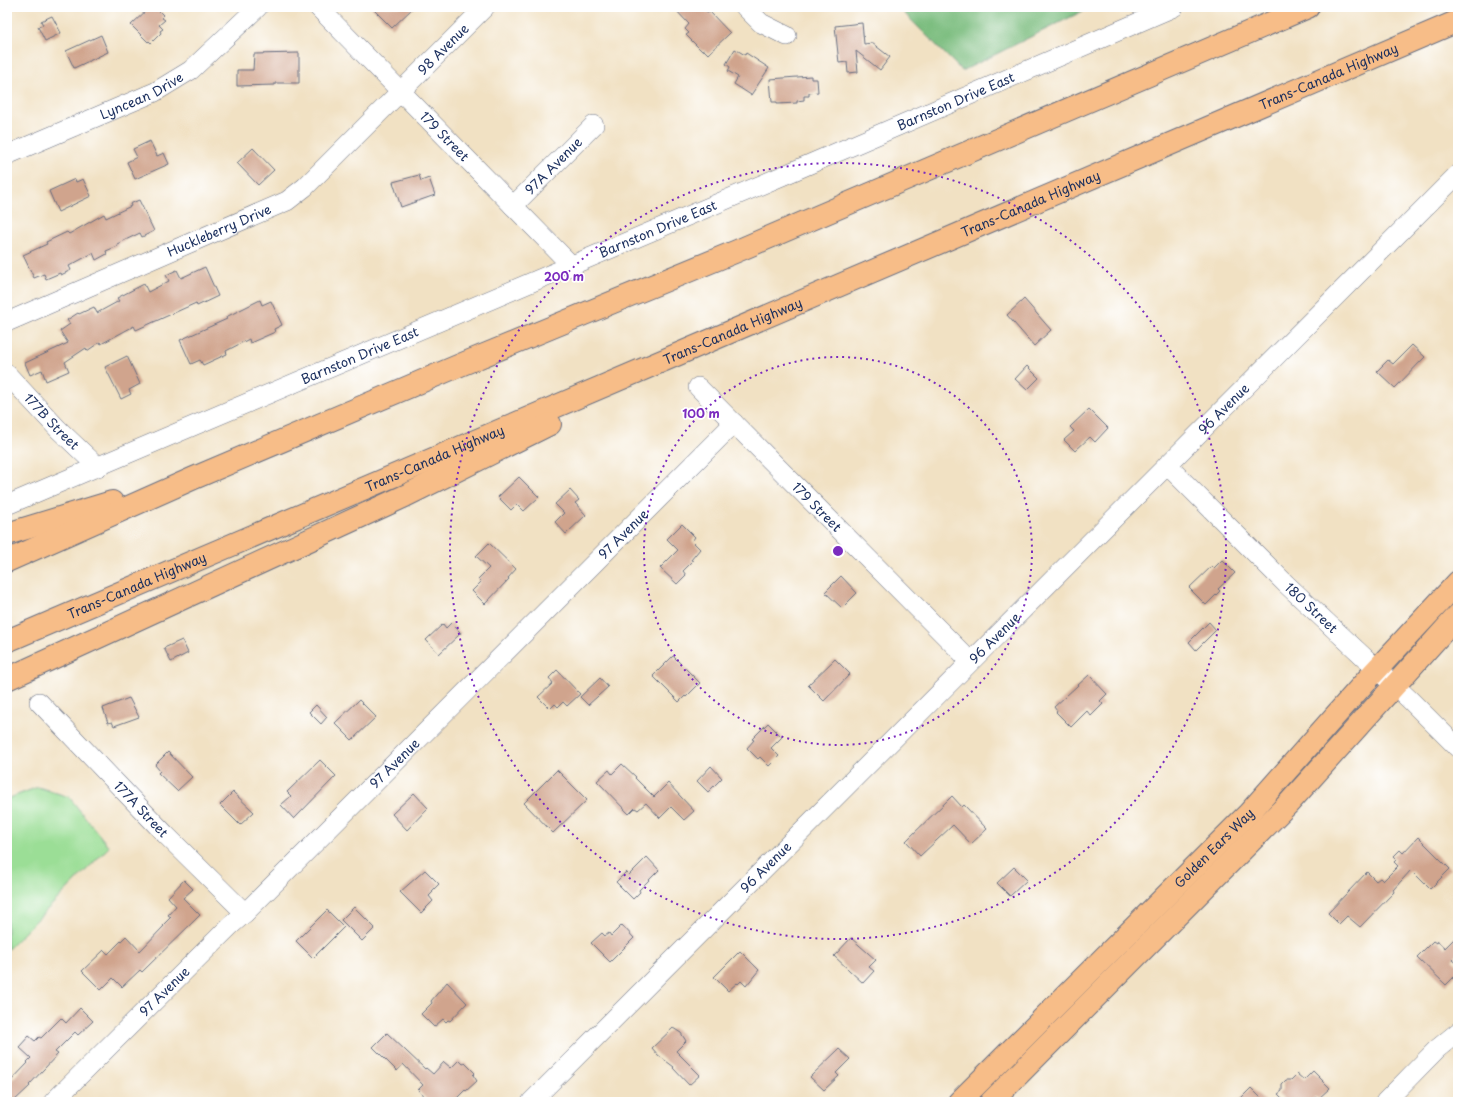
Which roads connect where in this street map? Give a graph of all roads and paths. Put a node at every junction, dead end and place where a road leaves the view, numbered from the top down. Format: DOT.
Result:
graph roads {
  1 [pos="258,7"];
  2 [pos="318,7"];
  3 [pos="485,7"];
  4 [pos="745,7"];
  5 [pos="1174,7"];
  6 [pos="1308,7"];
  7 [pos="1458,21"];
  8 [pos="787,36"];
  9 [pos="400,91"];
  10 [pos="594,125"];
  11 [pos="7,155"];
  12 [pos="1458,174"];
  13 [pos="513,206"];
  14 [pos="571,266"];
  15 [pos="771,315"];
  16 [pos="7,322"];
  17 [pos="7,374"];
  18 [pos="698,387"];
  19 [pos="734,423"];
  20 [pos="1166,465"];
  21 [pos="98,467"];
  22 [pos="194,478"];
  23 [pos="7,505"];
  24 [pos="7,534"];
  25 [pos="7,561"];
  26 [pos="1458,582"];
  27 [pos="1458,615"];
  28 [pos="104,634"];
  29 [pos="7,641"];
  30 [pos="970,661"];
  31 [pos="1377,669"];
  32 [pos="7,674"];
  33 [pos="7,679"];
  34 [pos="1394,685"];
  35 [pos="39,702"];
  36 [pos="1458,748"];
  37 [pos="245,913"];
  38 [pos="1458,1032"];
  39 [pos="53,1102"];
  40 [pos="531,1102"];
  41 [pos="959,1102"];
  42 [pos="991,1102"];
  43 [pos="1385,1102"];
  1 -- 11 [label="street, Lyncean Drive"];
  2 -- 9 [label="street, 179 Street"];
  3 -- 9 [label="street, 98 Avenue"];
  4 -- 8 [label="street"];
  5 -- 14 [label="street, Barnston Drive East"];
  6 -- 22 [label="main road"];
  7 -- 15 [label="main road, Trans-Canada Highway"];
  9 -- 13 [label="street, 179 Street"];
  9 -- 16 [label="street, Huckleberry Drive"];
  10 -- 13 [label="street, 97A Avenue"];
  12 -- 20 [label="street, 96 Avenue"];
  13 -- 14 [label="street, 179 Street"];
  14 -- 21 [label="street, Barnston Drive East"];
  15 -- 28 [label="main road"];
  15 -- 29 [label="main road, Trans-Canada Highway"];
  17 -- 21 [label="street, 177B Street"];
  18 -- 19 [label="street, 179 Street"];
  19 -- 30 [label="street, 179 Street"];
  19 -- 37 [label="street, 97 Avenue"];
  20 -- 30 [label="street, 96 Avenue"];
  20 -- 31 [label="street, 180 Street"];
  21 -- 23 [label="street, Barnston Drive East"];
  22 -- 24 [label="main road"];
  22 -- 25 [label="main road"];
  26 -- 31 [label="main road, Golden Ears Way"];
  27 -- 34 [label="main road, Golden Ears Way"];
  28 -- 32 [label="main road"];
  28 -- 33 [label="main road"];
  30 -- 40 [label="street, 96 Avenue"];
  31 -- 34 [label="street, 180 Street"];
  31 -- 41 [label="main road, Golden Ears Way"];
  34 -- 36 [label="street, 180 Street"];
  34 -- 42 [label="main road, Golden Ears Way"];
  35 -- 37 [label="street, 177A Street"];
  37 -- 39 [label="street, 97 Avenue"];
  38 -- 43 [label="street"];
}
